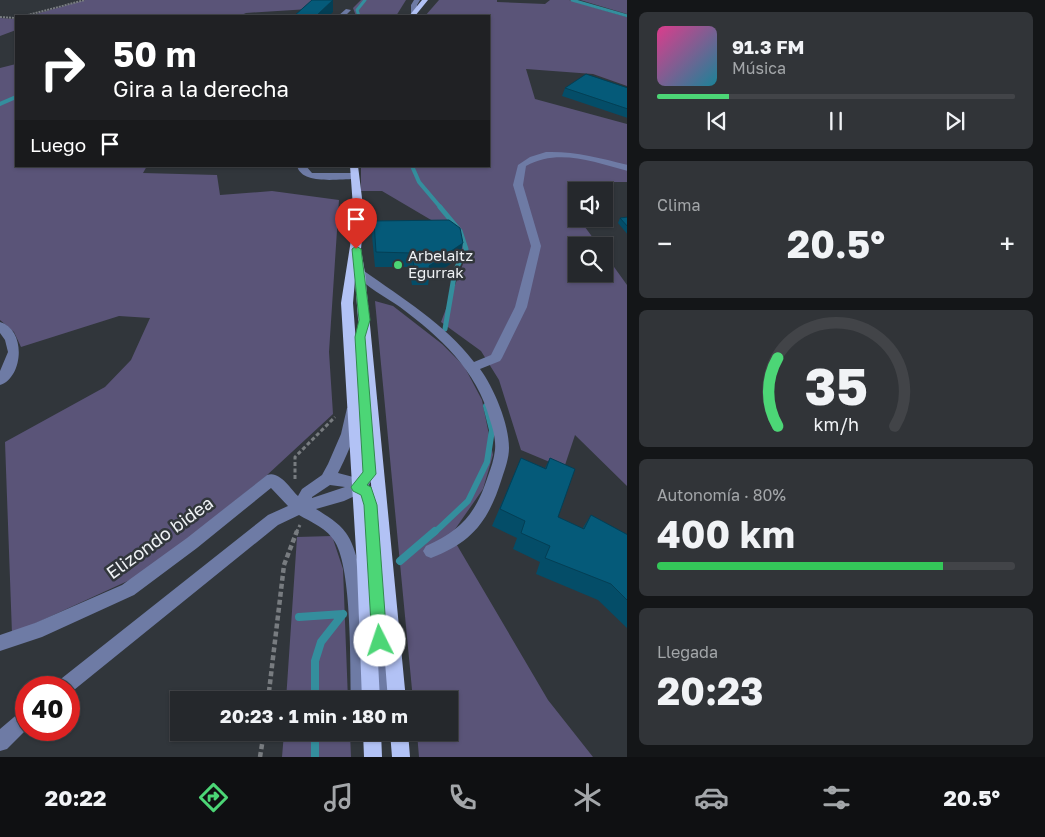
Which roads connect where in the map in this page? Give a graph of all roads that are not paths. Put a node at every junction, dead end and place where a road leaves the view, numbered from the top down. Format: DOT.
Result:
graph roads {
  1 [pos="417,0"];
  2 [pos="425,0"];
  3 [pos="348,10"];
  4 [pos="342,15"];
  5 [pos="413,15"];
  6 [pos="301,167"];
  7 [pos="627,168"];
  8 [pos="354,171"];
  9 [pos="356,249"];
  10 [pos="360,273"];
  11 [pos="364,320"];
  12 [pos="0,326"];
  13 [pos="473,367"];
  14 [pos="0,380"];
  15 [pos="353,409"];
  16 [pos="327,479"];
  17 [pos="358,487"];
  18 [pos="299,507"];
  19 [pos="431,551"];
  20 [pos="0,643"];
  21 [pos="78,676"];
  22 [pos="360,691"];
  23 [pos="370,691"];
  24 [pos="382,691"];
  25 [pos="396,691"];
  26 [pos="15,728"];
  27 [pos="369,741"];
  28 [pos="372,741"];
  29 [pos="393,741"];
  30 [pos="400,741"];
  31 [pos="0,742"];
  32 [pos="373,757"];
  33 [pos="397,757"];
  34 [pos="401,757"];
  1 -- 5 [label="street"];
  2 -- 5 [label="main road"];
  3 -- 4 [label="street"];
  6 -- 8 [label="street"];
  7 -- 13 [label="street"];
  8 -- 9 [label="main road"];
  9 -- 10 [label="main road"];
  9 -- 15 [label="main road"];
  10 -- 11 [label="main road"];
  10 -- 13 [label="street"];
  11 -- 17 [label="street"];
  11 -- 25 [label="main road"];
  12 -- 14 [label="street"];
  13 -- 19 [label="street"];
  15 -- 16 [label="street"];
  15 -- 17 [label="main road"];
  16 -- 17 [label="street"];
  16 -- 18 [label="street"];
  17 -- 18 [label="street"];
  17 -- 23 [label="main road"];
  17 -- 24 [label="street"];
  18 -- 20 [label="street, Elizondo bidea"];
  18 -- 21 [label="street"];
  18 -- 22 [label="street"];
  26 -- 31 [label="street"];
  27 -- 32 [label="street"];
  28 -- 32 [label="main road"];
  29 -- 33 [label="street"];
  30 -- 34 [label="main road"];
}
